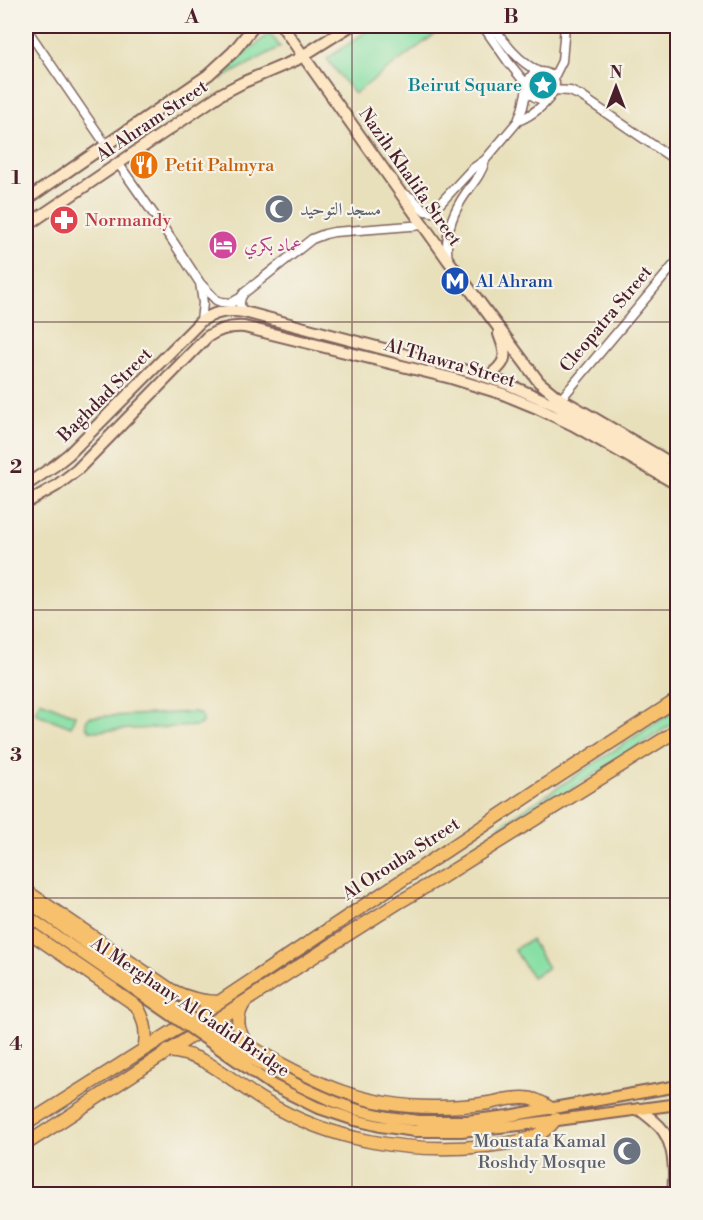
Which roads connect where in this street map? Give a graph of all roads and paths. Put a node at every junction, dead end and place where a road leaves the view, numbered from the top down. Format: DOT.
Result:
graph roads {
  1 [pos="254,26"];
  2 [pos="282,26"];
  3 [pos="351,26"];
  4 [pos="483,26"];
  5 [pos="493,26"];
  6 [pos="565,26"];
  7 [pos="26,28"];
  8 [pos="303,56"];
  9 [pos="539,72"];
  10 [pos="553,79"];
  11 [pos="527,87"];
  12 [pos="552,93"];
  13 [pos="518,121"];
  14 [pos="106,145"];
  15 [pos="485,160"];
  16 [pos="678,162"];
  17 [pos="118,164"];
  18 [pos="400,192"];
  19 [pos="26,200"];
  20 [pos="423,225"];
  21 [pos="26,226"];
  22 [pos="448,260"];
  23 [pos="678,260"];
  24 [pos="200,283"];
  25 [pos="240,298"];
  26 [pos="244,312"];
  27 [pos="201,321"];
  28 [pos="497,327"];
  29 [pos="200,344"];
  30 [pos="489,378"];
  31 [pos="556,401"];
  32 [pos="678,466"];
  33 [pos="678,475"];
  34 [pos="26,485"];
  35 [pos="678,487"];
  36 [pos="26,503"];
  37 [pos="678,699"];
  38 [pos="678,730"];
  39 [pos="26,891"];
  40 [pos="26,901"];
  41 [pos="26,915"];
  42 [pos="26,930"];
  43 [pos="152,977"];
  44 [pos="130,1001"];
  45 [pos="246,1001"];
  46 [pos="219,1002"];
  47 [pos="248,1045"];
  48 [pos="144,1049"];
  49 [pos="168,1052"];
  50 [pos="223,1072"];
  51 [pos="678,1086"];
  52 [pos="678,1104"];
  53 [pos="639,1109"];
  54 [pos="553,1114"];
  55 [pos="26,1124"];
  56 [pos="678,1137"];
  57 [pos="26,1144"];
  58 [pos="672,1151"];
  59 [pos="673,1194"];
  1 -- 14 [label="main road, Al Ahram Street"];
  2 -- 8 [label="main road, Nazih Khalifa Street"];
  3 -- 8 [label="main road, Al Ahram Street"];
  4 -- 11 [label="street"];
  5 -- 9 [label="street"];
  6 -- 10 [label="street"];
  7 -- 14 [label="street"];
  8 -- 17 [label="main road, Al Ahram Street"];
  8 -- 18 [label="main road, Nazih Khalifa Street"];
  9 -- 10 [label="street"];
  9 -- 11 [label="street"];
  10 -- 12 [label="street"];
  11 -- 12 [label="street"];
  11 -- 13 [label="street"];
  12 -- 13 [label="street"];
  12 -- 16 [label="street"];
  13 -- 15 [label="street"];
  14 -- 17 [label="main road"];
  14 -- 19 [label="main road, Al Ahram Street"];
  15 -- 18 [label="street"];
  15 -- 22 [label="street"];
  17 -- 21 [label="main road, Al Ahram Street"];
  17 -- 24 [label="street"];
  18 -- 20 [label="main road, Nazih Khalifa Street"];
  20 -- 22 [label="main road, Nazih Khalifa Street"];
  20 -- 25 [label="street"];
  22 -- 28 [label="main road, Nazih Khalifa Street"];
  23 -- 31 [label="street, Cleopatra Street"];
  24 -- 25 [label="street"];
  24 -- 27 [label="street"];
  25 -- 26 [label="street"];
  26 -- 27 [label="main road, Al Thawra Street"];
  26 -- 30 [label="main road, Al Thawra Street"];
  27 -- 34 [label="main road, Baghdad Street"];
  28 -- 30 [label="main road"];
  28 -- 31 [label="main road, Nazih Khalifa Street"];
  29 -- 35 [label="main road, Al Thawra Street"];
  29 -- 36 [label="main road, Baghdad Street"];
  30 -- 31 [label="main road, Al Thawra Street"];
  31 -- 32 [label="main road, Al Thawra Street"];
  31 -- 33 [label="main road"];
  37 -- 46 [label="highway, Al Orouba Street"];
  38 -- 45 [label="highway, Al Orouba Street"];
  39 -- 43 [label="highway"];
  40 -- 54 [label="main road, Al Merghany Al Gadid Bridge, bridge"];
  41 -- 54 [label="main road, Al Merghany Al Gadid Bridge, bridge"];
  42 -- 44 [label="highway"];
  43 -- 44 [label="highway"];
  43 -- 46 [label="highway"];
  44 -- 48 [label="highway"];
  45 -- 47 [label="highway"];
  45 -- 49 [label="highway, Al Orouba Street"];
  46 -- 48 [label="highway, Al Orouba Street"];
  47 -- 50 [label="highway"];
  47 -- 54 [label="highway"];
  48 -- 55 [label="highway, Al Orouba Street"];
  49 -- 50 [label="highway"];
  49 -- 57 [label="highway, Al Orouba Street"];
  50 -- 54 [label="highway"];
  51 -- 54 [label="main road"];
  52 -- 53 [label="main road"];
  53 -- 54 [label="main road"];
  53 -- 58 [label="main road"];
  56 -- 58 [label="main road"];
  58 -- 59 [label="main road"];
}
